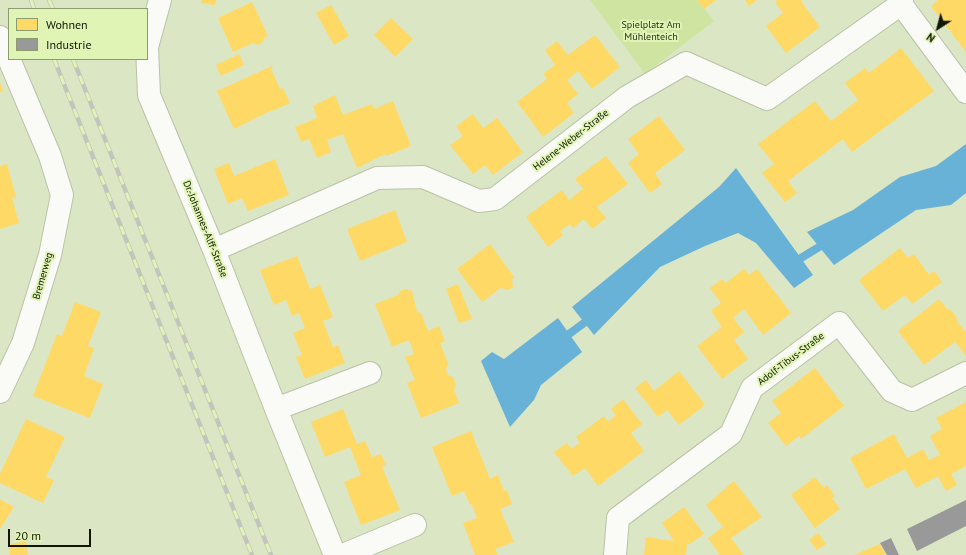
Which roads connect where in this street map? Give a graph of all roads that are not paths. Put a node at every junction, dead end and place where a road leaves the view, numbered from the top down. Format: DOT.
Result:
graph roads {
  1 [pos="160,0"];
  2 [pos="902,2"];
  3 [pos="0,37"];
  4 [pos="148,43"];
  5 [pos="8,57"];
  6 [pos="9,60"];
  7 [pos="148,60"];
  8 [pos="966,92"];
  9 [pos="214,250"];
  10 [pos="370,373"];
  11 [pos="966,373"];
  12 [pos="0,392"];
  13 [pos="276,409"];
  14 [pos="415,525"];
  15 [pos="336,555"];
  16 [pos="343,555"];
  17 [pos="615,555"];
  1 -- 4 [label="street"];
  2 -- 8 [label="street"];
  2 -- 9 [label="street, Helene-Weber-Straße"];
  3 -- 5 [label="street, Bremerweg"];
  6 -- 12 [label="street, Bremerweg"];
  7 -- 9 [label="street, Dr.-Johannes-Alff-Straße"];
  9 -- 13 [label="street, Dr.-Johannes-Alff-Straße"];
  10 -- 13 [label="street"];
  11 -- 17 [label="street, Adolf-Tibus-Straße"];
  13 -- 15 [label="street, Dr.-Johannes-Alff-Straße"];
  14 -- 16 [label="street"];
}
